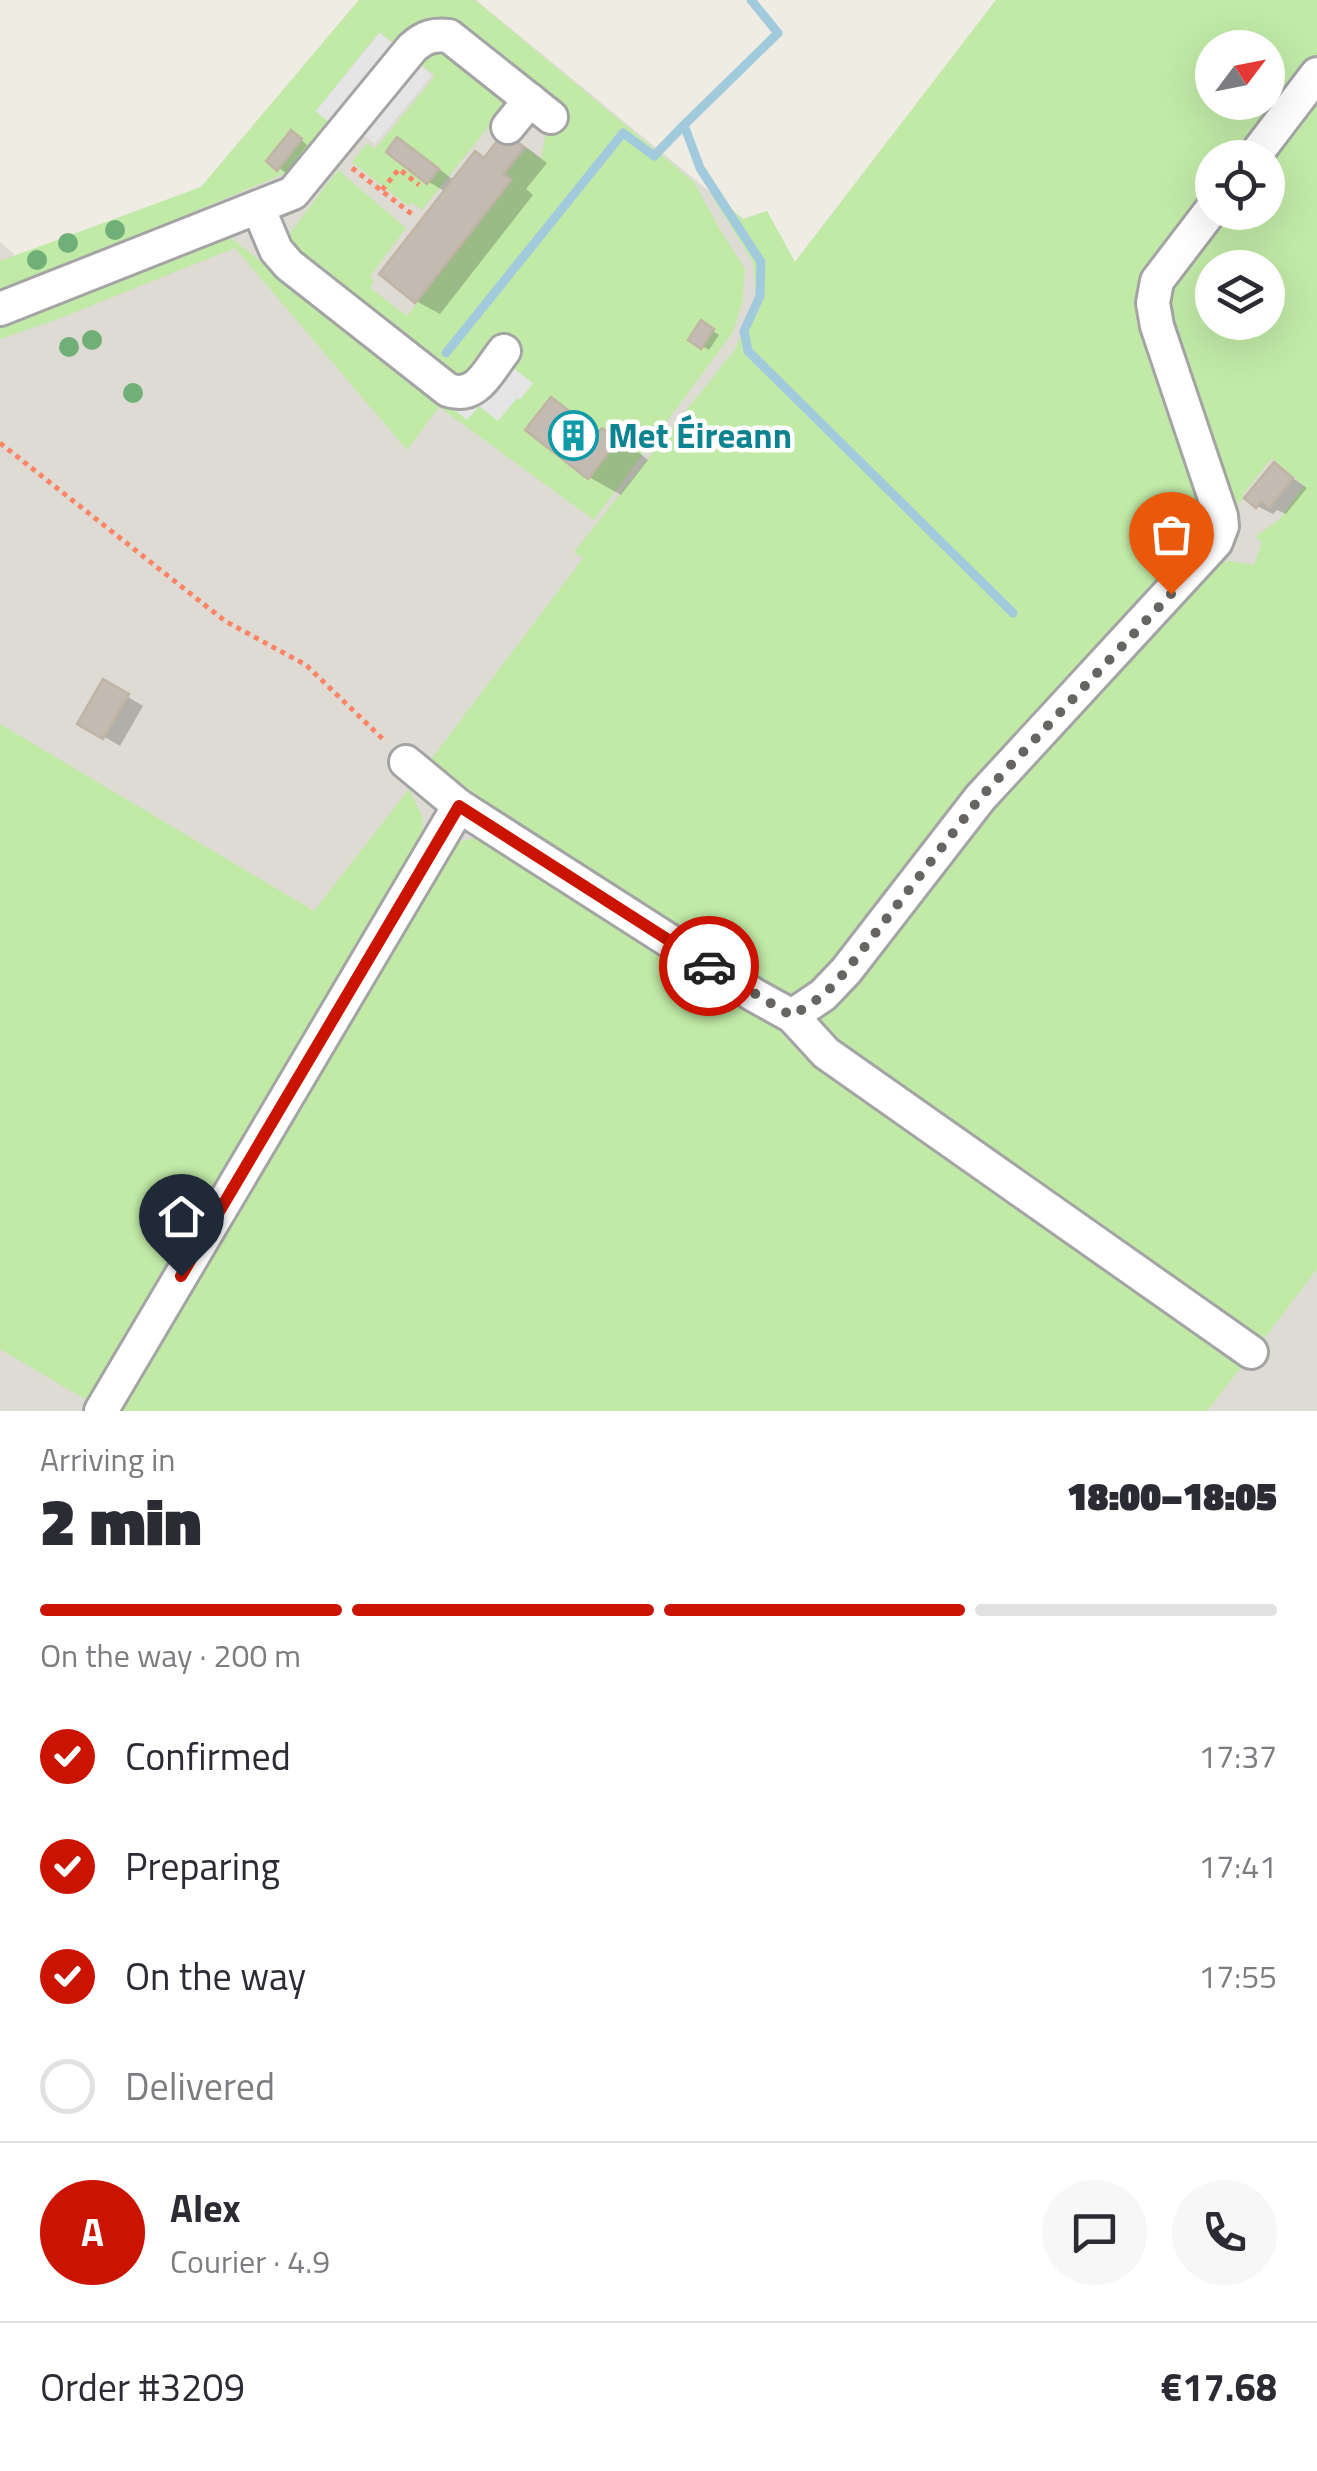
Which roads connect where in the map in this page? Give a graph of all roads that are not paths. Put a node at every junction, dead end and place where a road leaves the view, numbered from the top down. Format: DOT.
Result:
graph roads {
  1 [pos="1317,74"];
  2 [pos="508,127"];
  3 [pos="1266,140"];
  4 [pos="258,207"];
  5 [pos="1196,230"];
  6 [pos="0,310"];
  7 [pos="504,351"];
  8 [pos="406,762"];
  9 [pos="459,806"];
  10 [pos="792,1016"];
  11 [pos="1251,1352"];
  12 [pos="101,1411"];
  1 -- 3 [label="lane"];
  2 -- 4 [label="lane"];
  4 -- 6 [label="lane"];
  4 -- 7 [label="lane"];
  5 -- 10 [label="lane"];
  8 -- 9 [label="lane"];
  9 -- 10 [label="lane"];
  9 -- 12 [label="lane"];
  10 -- 11 [label="lane"];
}
